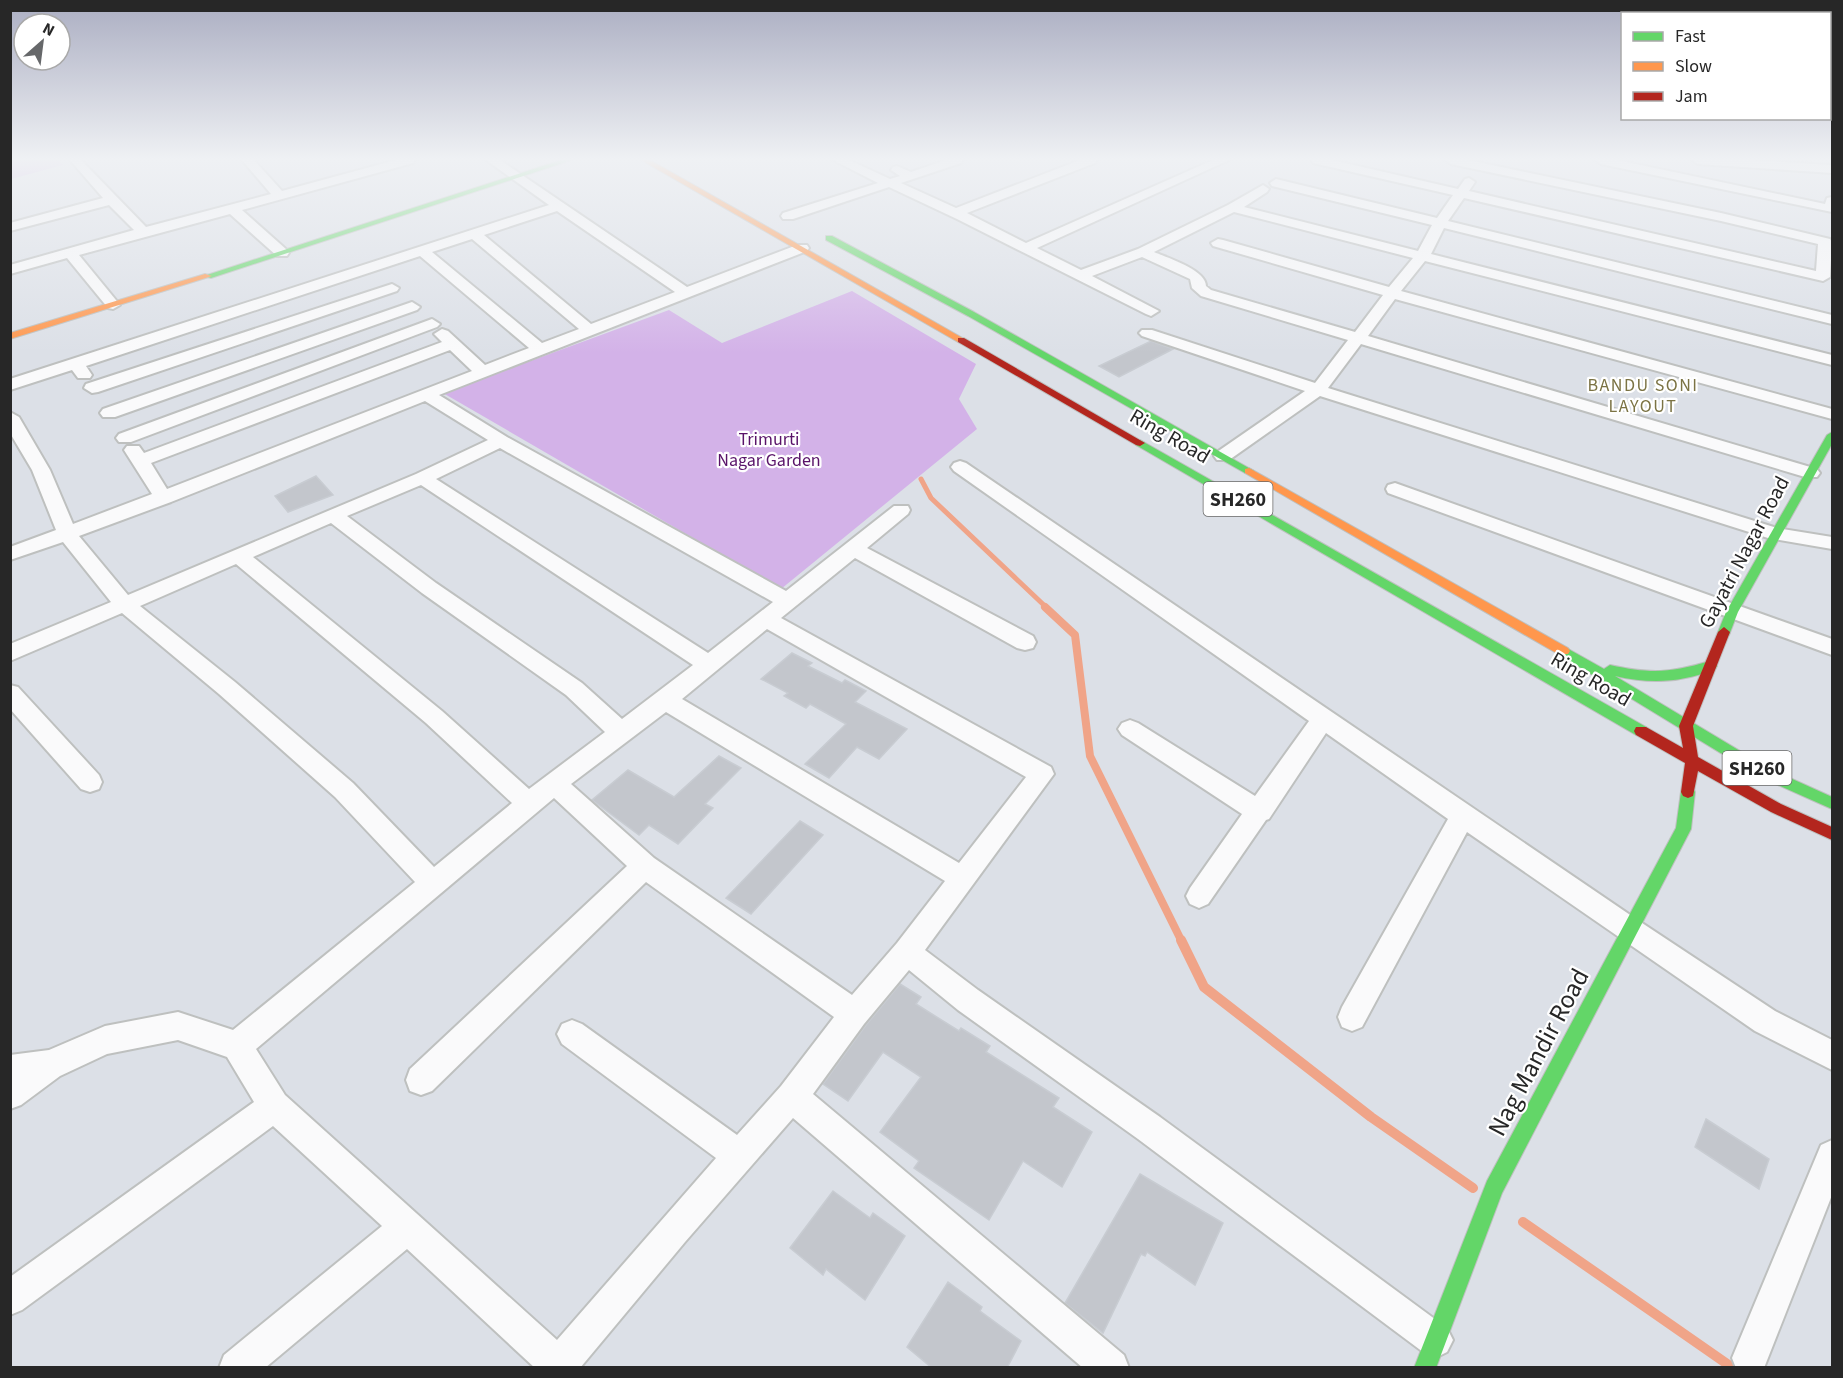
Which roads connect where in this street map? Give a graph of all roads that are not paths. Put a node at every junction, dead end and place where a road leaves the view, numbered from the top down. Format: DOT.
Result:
graph roads {
  1 [pos="136,224"];
  2 [pos="173,224"];
  3 [pos="249,224"];
  4 [pos="370,224"];
  5 [pos="504,224"];
  6 [pos="586,224"];
  7 [pos="760,224"];
  8 [pos="803,224"];
  9 [pos="979,224"];
  10 [pos="1079,224"];
  11 [pos="1200,224"];
  12 [pos="1299,224"];
  13 [pos="1439,224"];
  14 [pos="1445,224"];
  15 [pos="1593,224"];
  16 [pos="1779,224"];
  17 [pos="143,232"];
  18 [pos="475,234"];
  19 [pos="1218,243"];
  20 [pos="802,248"];
  21 [pos="1026,248"];
  22 [pos="422,251"];
  23 [pos="1143,252"];
  24 [pos="70,253"];
  25 [pos="282,253"];
  26 [pos="1565,254"];
  27 [pos="1423,255"];
  28 [pos="370,268"];
  29 [pos="10,270"];
  30 [pos="1081,275"];
  31 [pos="1828,279"];
  32 [pos="1546,287"];
  33 [pos="392,288"];
  34 [pos="686,292"];
  35 [pos="1392,293"];
  36 [pos="114,305"];
  37 [pos="412,307"];
  38 [pos="1151,311"];
  39 [pos="1833,319"];
  40 [pos="432,324"];
  41 [pos="588,329"];
  42 [pos="1147,333"];
  43 [pos="10,336"];
  44 [pos="1358,338"];
  45 [pos="452,344"];
  46 [pos="539,349"];
  47 [pos="1833,360"];
  48 [pos="76,364"];
  49 [pos="483,372"];
  50 [pos="10,385"];
  51 [pos="92,388"];
  52 [pos="1318,390"];
  53 [pos="425,394"];
  54 [pos="109,413"];
  55 [pos="1833,414"];
  56 [pos="10,417"];
  57 [pos="1833,435"];
  58 [pos="125,438"];
  59 [pos="501,441"];
  60 [pos="1223,456"];
  61 [pos="140,461"];
  62 [pos="960,467"];
  63 [pos="1811,473"];
  64 [pos="422,478"];
  65 [pos="1395,489"];
  66 [pos="164,498"];
  67 [pos="901,510"];
  68 [pos="333,515"];
  69 [pos="67,534"];
  70 [pos="1775,534"];
  71 [pos="1833,543"];
  72 [pos="854,549"];
  73 [pos="10,554"];
  74 [pos="239,556"];
  75 [pos="123,603"];
  76 [pos="778,611"];
  77 [pos="1731,612"];
  78 [pos="1025,642"];
  79 [pos="1833,647"];
  80 [pos="10,653"];
  81 [pos="1585,664"];
  82 [pos="710,665"];
  83 [pos="1710,666"];
  84 [pos="10,693"];
  85 [pos="665,700"];
  86 [pos="1323,720"];
  87 [pos="1686,726"];
  88 [pos="1130,729"];
  89 [pos="622,733"];
  90 [pos="1692,761"];
  91 [pos="90,782"];
  92 [pos="554,783"];
  93 [pos="1833,803"];
  94 [pos="529,804"];
  95 [pos="1260,812"];
  96 [pos="1463,816"];
  97 [pos="1833,834"];
  98 [pos="645,866"];
  99 [pos="963,878"];
  100 [pos="432,883"];
  101 [pos="1199,896"];
  102 [pos="1629,930"];
  103 [pos="907,952"];
  104 [pos="854,1014"];
  105 [pos="1352,1017"];
  106 [pos="572,1034"];
  107 [pos="237,1046"];
  108 [pos="1833,1054"];
  109 [pos="50,1065"];
  110 [pos="10,1070"];
  111 [pos="421,1080"];
  112 [pos="10,1094"];
  113 [pos="792,1097"];
  114 [pos="274,1106"];
  115 [pos="739,1156"];
  116 [pos="1833,1156"];
  117 [pos="407,1227"];
  118 [pos="10,1299"];
  119 [pos="1430,1354"];
  120 [pos="1750,1358"];
  121 [pos="560,1366"];
  122 [pos="237,1368"];
  123 [pos="1111,1368"];
  1 -- 17 [label="street"];
  2 -- 17 [label="street"];
  3 -- 25 [label="street"];
  4 -- 25 [label="main road"];
  5 -- 18 [label="street"];
  6 -- 34 [label="street"];
  7 -- 20 [label="main road, Ring Road / SH260"];
  8 -- 60 [label="main road, SH260"];
  9 -- 21 [label="street"];
  10 -- 21 [label="street"];
  11 -- 23 [label="street"];
  12 -- 27 [label="street"];
  13 -- 27 [label="street"];
  14 -- 26 [label="street"];
  15 -- 31 [label="street"];
  16 -- 31 [label="street"];
  17 -- 24 [label="street"];
  18 -- 22 [label="street"];
  18 -- 41 [label="street"];
  19 -- 35 [label="street"];
  20 -- 34 [label="street"];
  20 -- 90 [label="main road, Ring Road / SH260"];
  21 -- 30 [label="street"];
  22 -- 28 [label="street"];
  22 -- 46 [label="street"];
  23 -- 30 [label="street"];
  23 -- 44 [label="street"];
  24 -- 29 [label="street"];
  24 -- 36 [label="street"];
  25 -- 36 [label="main road"];
  26 -- 32 [label="street"];
  26 -- 39 [label="street"];
  27 -- 32 [label="street"];
  27 -- 35 [label="street"];
  28 -- 33 [label="street"];
  28 -- 48 [label="street"];
  30 -- 38 [label="street"];
  32 -- 47 [label="street"];
  33 -- 37 [label="street"];
  33 -- 51 [label="street"];
  34 -- 41 [label="street"];
  35 -- 44 [label="street"];
  35 -- 55 [label="street"];
  36 -- 43 [label="main road"];
  37 -- 40 [label="street"];
  37 -- 54 [label="street"];
  40 -- 45 [label="street"];
  40 -- 58 [label="street"];
  41 -- 46 [label="street"];
  42 -- 52 [label="street"];
  44 -- 52 [label="street"];
  44 -- 63 [label="street"];
  45 -- 49 [label="street"];
  45 -- 61 [label="street"];
  46 -- 49 [label="street"];
  48 -- 50 [label="street"];
  48 -- 51 [label="street"];
  49 -- 53 [label="street"];
  51 -- 54 [label="street"];
  52 -- 60 [label="street"];
  52 -- 70 [label="street"];
  53 -- 59 [label="street"];
  53 -- 66 [label="street"];
  54 -- 58 [label="street"];
  56 -- 69 [label="street"];
  57 -- 63 [label="main road, Gayatri Nagar Road"];
  58 -- 61 [label="street"];
  59 -- 64 [label="street"];
  59 -- 76 [label="street"];
  60 -- 81 [label="main road, SH260"];
  61 -- 66 [label="street"];
  62 -- 86 [label="street"];
  63 -- 70 [label="main road, Gayatri Nagar Road"];
  64 -- 68 [label="street"];
  64 -- 82 [label="street"];
  65 -- 77 [label="street"];
  66 -- 69 [label="street"];
  67 -- 72 [label="street"];
  68 -- 74 [label="street"];
  68 -- 89 [label="street"];
  69 -- 73 [label="street"];
  69 -- 75 [label="street"];
  70 -- 71 [label="street"];
  70 -- 77 [label="main road, Gayatri Nagar Road"];
  72 -- 76 [label="street"];
  72 -- 78 [label="street"];
  74 -- 75 [label="street"];
  74 -- 94 [label="street"];
  75 -- 80 [label="street"];
  75 -- 100 [label="street"];
  76 -- 82 [label="street"];
  76 -- 99 [label="street"];
  77 -- 79 [label="street"];
  77 -- 83 [label="main road, Gayatri Nagar Road"];
  81 -- 83 [label="main road"];
  81 -- 87 [label="main road, SH260"];
  82 -- 85 [label="street"];
  83 -- 87 [label="main road, Gayatri Nagar Road"];
  84 -- 91 [label="street"];
  85 -- 89 [label="street"];
  85 -- 99 [label="street"];
  86 -- 95 [label="street"];
  86 -- 96 [label="street"];
  87 -- 90 [label="main road"];
  87 -- 93 [label="main road, SH260"];
  88 -- 95 [label="street"];
  89 -- 92 [label="street"];
  90 -- 97 [label="main road, Ring Road / SH260"];
  90 -- 102 [label="main road, Nag Mandir Road"];
  92 -- 94 [label="street"];
  92 -- 98 [label="street"];
  94 -- 100 [label="street"];
  95 -- 101 [label="street"];
  96 -- 102 [label="street"];
  96 -- 105 [label="street"];
  98 -- 104 [label="street"];
  98 -- 111 [label="street"];
  99 -- 103 [label="street"];
  100 -- 107 [label="street"];
  102 -- 108 [label="street"];
  102 -- 119 [label="main road, Nag Mandir Road"];
  103 -- 104 [label="street"];
  103 -- 119 [label="street"];
  104 -- 113 [label="street"];
  106 -- 115 [label="street"];
  107 -- 109 [label="street"];
  107 -- 114 [label="street"];
  109 -- 110 [label="street"];
  109 -- 112 [label="street"];
  113 -- 115 [label="street"];
  113 -- 123 [label="street"];
  114 -- 117 [label="street"];
  114 -- 118 [label="street"];
  115 -- 121 [label="street"];
  116 -- 120 [label="street"];
  117 -- 121 [label="street"];
  117 -- 122 [label="street"];
}
